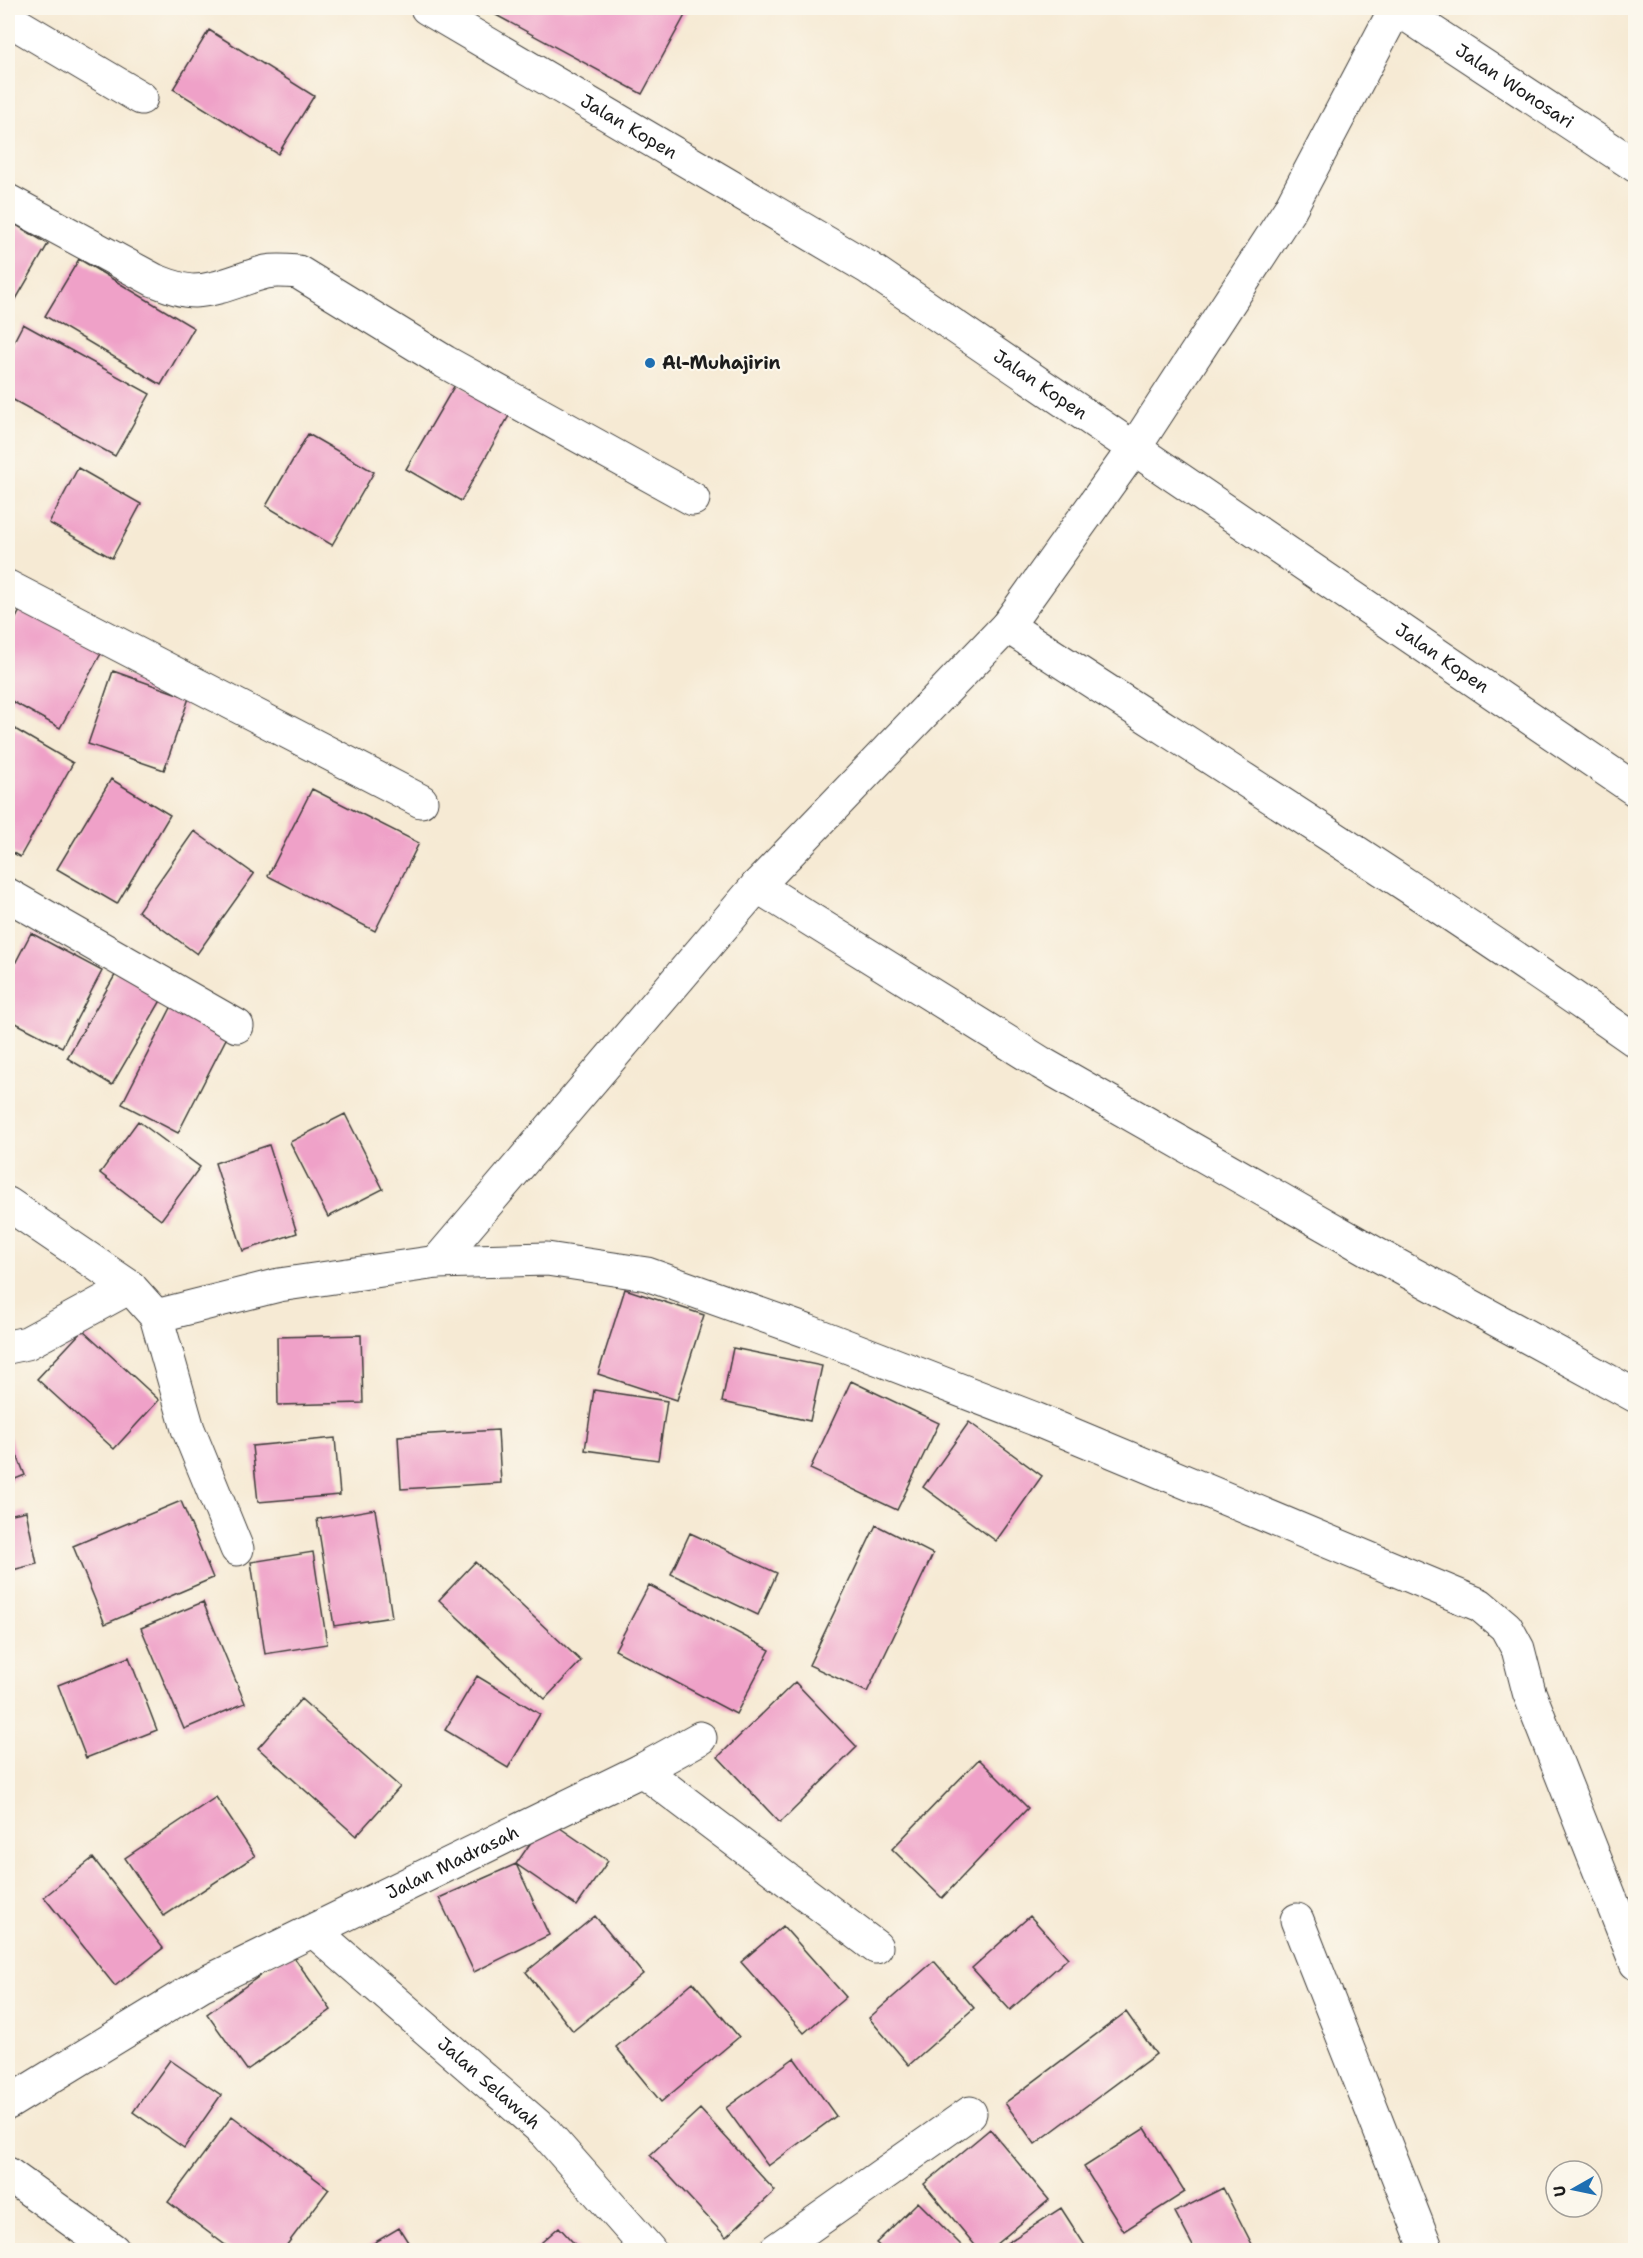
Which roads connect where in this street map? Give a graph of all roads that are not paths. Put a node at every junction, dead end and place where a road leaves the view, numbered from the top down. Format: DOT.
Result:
graph roads {
  1 [pos="427,8"];
  2 [pos="1396,8"];
  3 [pos="8,19"];
  4 [pos="141,98"];
  5 [pos="1635,166"];
  6 [pos="8,201"];
  7 [pos="1135,447"];
  8 [pos="693,499"];
  9 [pos="8,587"];
  10 [pos="1007,626"];
  11 [pos="1635,790"];
  12 [pos="421,801"];
  13 [pos="758,886"];
  14 [pos="8,895"];
  15 [pos="237,1026"];
  16 [pos="1635,1041"];
  17 [pos="8,1204"];
  18 [pos="437,1262"];
  19 [pos="130,1287"];
  20 [pos="156,1316"];
  21 [pos="8,1347"];
  22 [pos="1635,1396"];
  23 [pos="237,1549"];
  24 [pos="700,1738"];
  25 [pos="642,1770"];
  26 [pos="1297,1920"];
  27 [pos="314,1930"];
  28 [pos="876,1947"];
  29 [pos="1635,1963"];
  30 [pos="8,2103"];
  31 [pos="970,2113"];
  32 [pos="8,2174"];
  33 [pos="113,2250"];
  34 [pos="649,2250"];
  35 [pos="776,2250"];
  36 [pos="1427,2250"];
  1 -- 7 [label="street, Jalan Kopen"];
  2 -- 5 [label="street, Jalan Wonosari"];
  2 -- 7 [label="street"];
  3 -- 4 [label="street"];
  6 -- 8 [label="street"];
  7 -- 10 [label="street"];
  7 -- 11 [label="street, Jalan Kopen"];
  9 -- 12 [label="street"];
  10 -- 13 [label="street"];
  10 -- 16 [label="street"];
  13 -- 18 [label="street"];
  13 -- 22 [label="street"];
  14 -- 15 [label="street"];
  17 -- 19 [label="street"];
  18 -- 20 [label="street"];
  18 -- 29 [label="street"];
  19 -- 20 [label="street"];
  19 -- 21 [label="street"];
  20 -- 23 [label="street"];
  24 -- 25 [label="street, Jalan Madrasah"];
  25 -- 27 [label="street, Jalan Madrasah"];
  25 -- 28 [label="street"];
  26 -- 36 [label="street"];
  27 -- 30 [label="street, Jalan Madrasah"];
  27 -- 34 [label="street, Jalan Selawah"];
  31 -- 35 [label="street"];
  32 -- 33 [label="street"];
}
